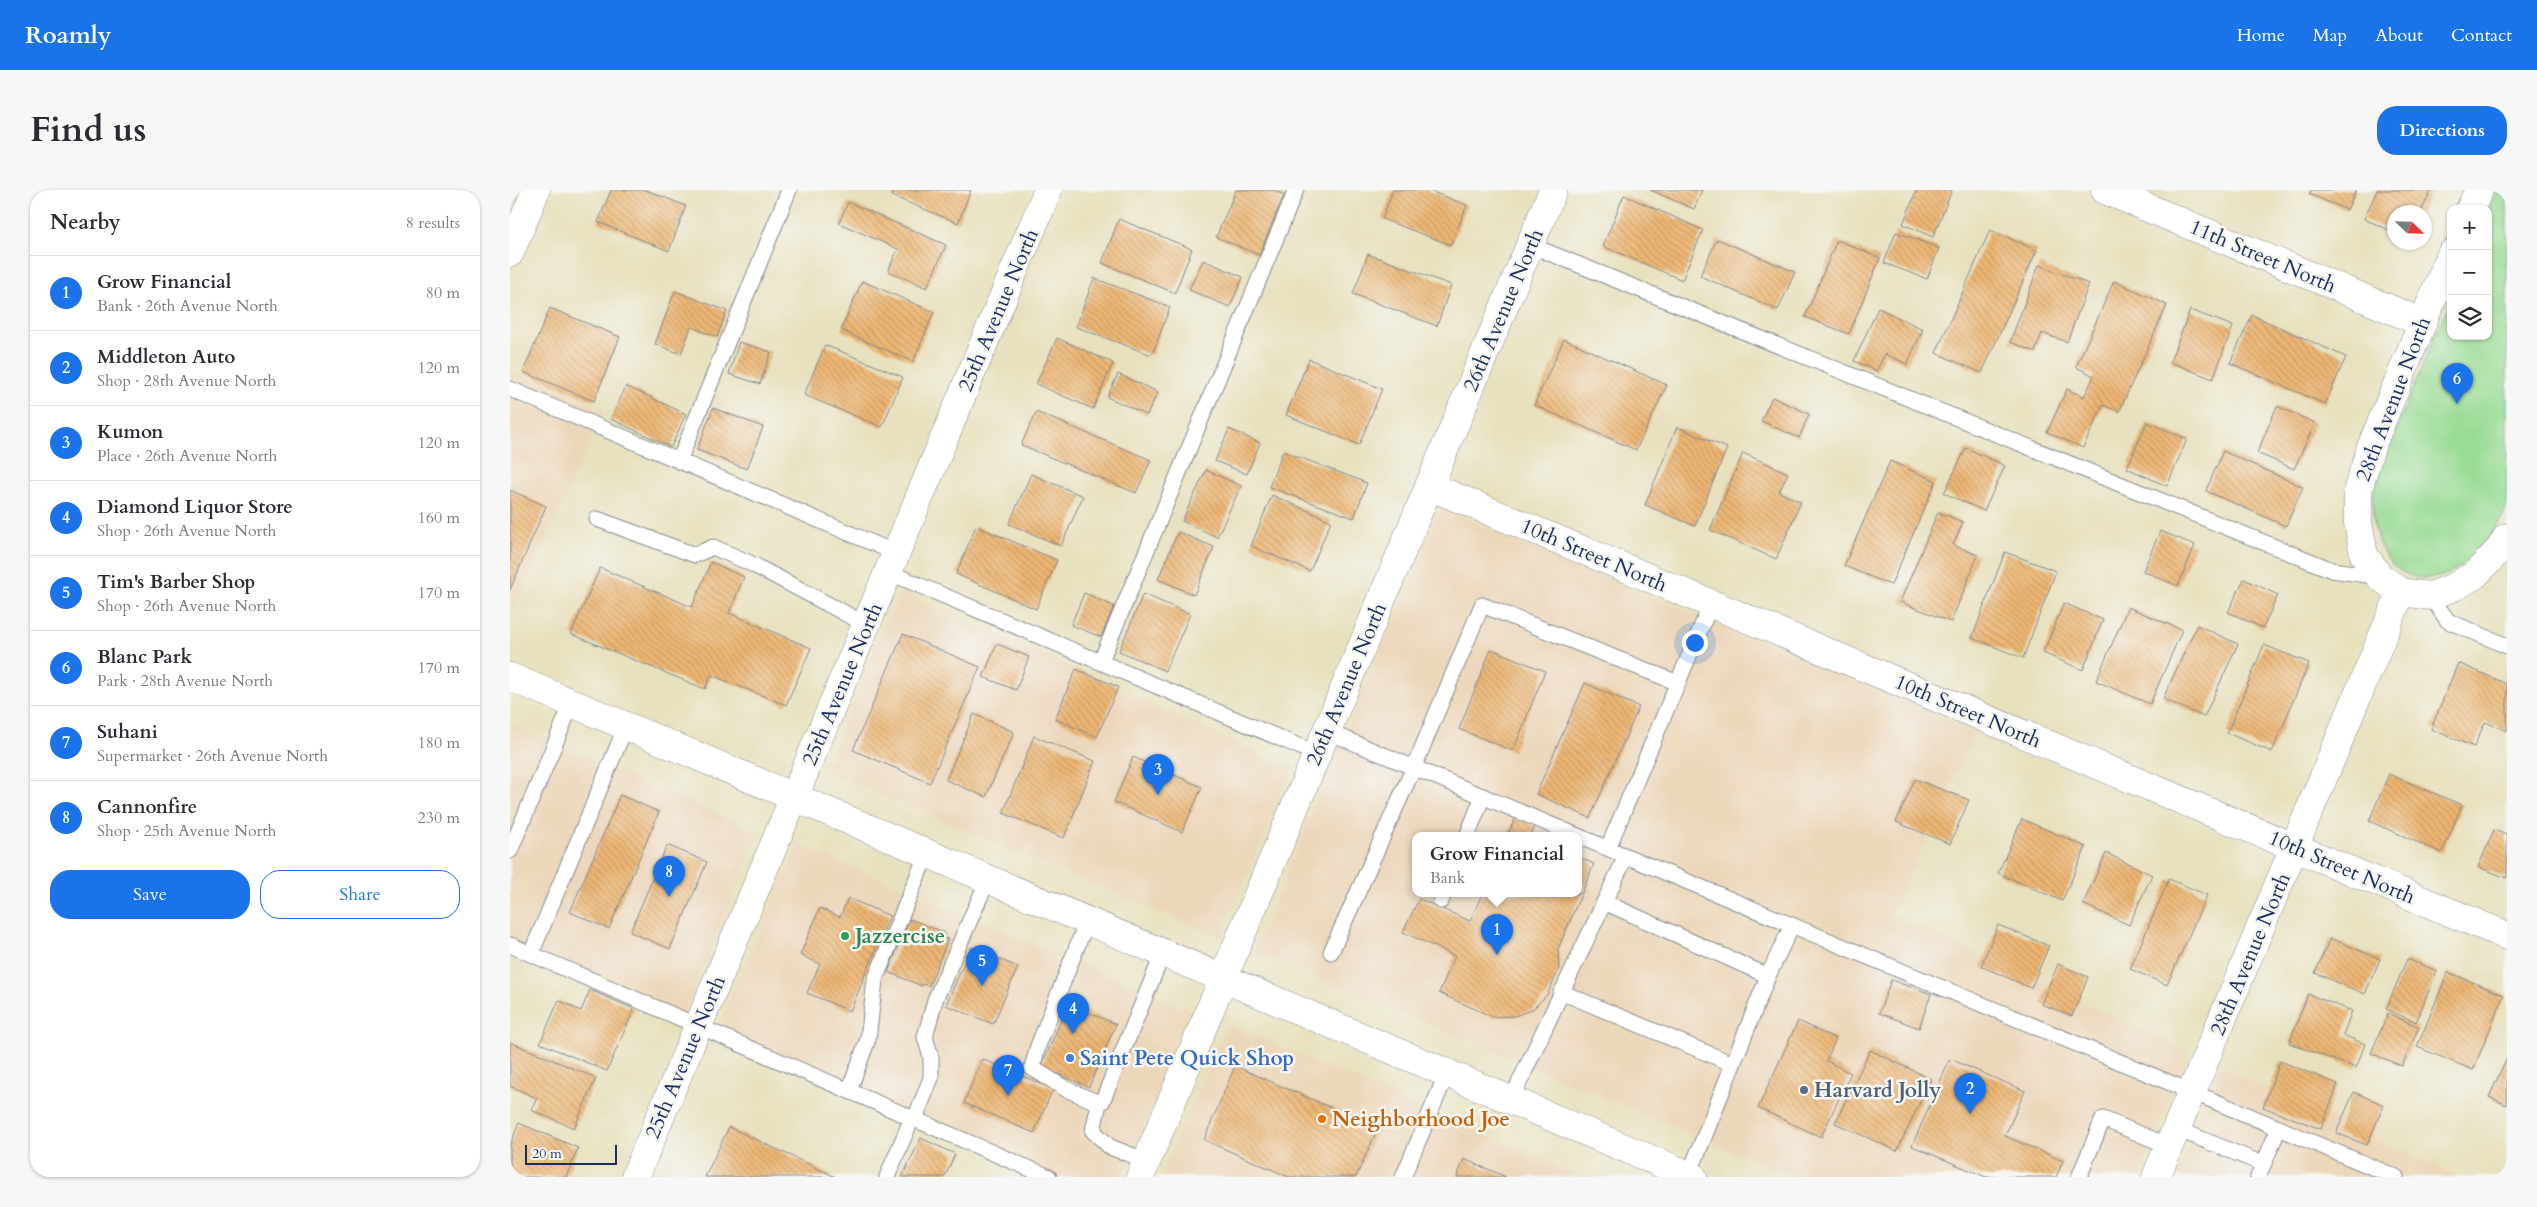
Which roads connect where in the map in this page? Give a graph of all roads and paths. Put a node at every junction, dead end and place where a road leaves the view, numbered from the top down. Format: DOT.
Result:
graph roads {
  1 [pos="536,190"];
  2 [pos="789,190"];
  3 [pos="1048,190"];
  4 [pos="1296,190"];
  5 [pos="1553,190"];
  6 [pos="2106,190"];
  7 [pos="2479,190"];
  8 [pos="2472,205"];
  9 [pos="1530,245"];
  10 [pos="510,253"];
  11 [pos="2447,263"];
  12 [pos="2421,322"];
  13 [pos="510,389"];
  14 [pos="679,461"];
  15 [pos="1429,486"];
  16 [pos="597,519"];
  17 [pos="2507,537"];
  18 [pos="892,562"];
  19 [pos="2391,585"];
  20 [pos="2430,596"];
  21 [pos="1711,604"];
  22 [pos="866,625"];
  23 [pos="2507,646"];
  24 [pos="1101,661"];
  25 [pos="510,677"];
  26 [pos="1678,683"];
  27 [pos="572,703"];
  28 [pos="626,726"];
  29 [pos="1322,743"];
  30 [pos="1414,767"];
  31 [pos="1483,796"];
  32 [pos="794,797"];
  33 [pos="1469,832"];
  34 [pos="1570,832"];
  35 [pos="1582,837"];
  36 [pos="1608,848"];
  37 [pos="2294,848"];
  38 [pos="510,850"];
  39 [pos="927,853"];
  40 [pos="1626,856"];
  41 [pos="988,879"];
  42 [pos="1604,902"];
  43 [pos="1087,921"];
  44 [pos="1792,925"];
  45 [pos="2507,936"];
  46 [pos="510,945"];
  47 [pos="1331,952"];
  48 [pos="1163,953"];
  49 [pos="531,954"];
  50 [pos="1768,976"];
  51 [pos="1223,979"];
  52 [pos="1561,992"];
  53 [pos="698,1026"];
  54 [pos="1733,1064"];
  55 [pos="1447,1073"];
  56 [pos="849,1091"];
  57 [pos="2192,1091"];
  58 [pos="1511,1100"];
  59 [pos="1099,1103"];
  60 [pos="913,1119"];
  61 [pos="2279,1128"];
  62 [pos="2173,1138"];
  63 [pos="1143,1169"];
  64 [pos="1653,1169"];
  65 [pos="2260,1171"];
  66 [pos="2366,1171"];
  67 [pos="1691,1176"];
  68 [pos="635,1177"];
  69 [pos="887,1177"];
  70 [pos="1049,1177"];
  71 [pos="1403,1177"];
  72 [pos="2079,1177"];
  73 [pos="2156,1177"];
  74 [pos="2396,1177"];
  1 -- 10 [label="street"];
  2 -- 14 [label="lane"];
  3 -- 18 [label="street, 25th Avenue North"];
  4 -- 24 [label="lane"];
  5 -- 9 [label="street, 26th Avenue North"];
  6 -- 12 [label="street, 11th Street North"];
  7 -- 8 [label="street"];
  9 -- 15 [label="street, 26th Avenue North"];
  9 -- 19 [label="lane"];
  11 -- 12 [label="street, 28th Avenue North"];
  12 -- 19 [label="street, 28th Avenue North"];
  13 -- 14 [label="lane"];
  14 -- 18 [label="lane"];
  15 -- 21 [label="street, 10th Street North"];
  15 -- 29 [label="street, 26th Avenue North"];
  16 -- 22 [label="lane"];
  17 -- 20 [label="street"];
  18 -- 22 [label="street, 25th Avenue North"];
  18 -- 24 [label="lane"];
  19 -- 20 [label="street"];
  19 -- 37 [label="street, 28th Avenue North"];
  20 -- 23 [label="lane"];
  21 -- 26 [label="lane"];
  21 -- 37 [label="street, 10th Street North"];
  22 -- 32 [label="street, 25th Avenue North"];
  24 -- 29 [label="lane"];
  25 -- 27 [label="street"];
  26 -- 30 [label="lane"];
  26 -- 36 [label="lane"];
  27 -- 28 [label="street"];
  27 -- 38 [label="lane"];
  28 -- 32 [label="street"];
  28 -- 49 [label="lane"];
  29 -- 30 [label="lane"];
  29 -- 51 [label="street, 26th Avenue North"];
  30 -- 31 [label="lane"];
  30 -- 47 [label="lane"];
  31 -- 33 [label="lane"];
  31 -- 34 [label="lane"];
  32 -- 39 [label="street"];
  32 -- 53 [label="street, 25th Avenue North"];
  35 -- 36 [label="lane"];
  36 -- 40 [label="lane"];
  37 -- 45 [label="street, 10th Street North"];
  37 -- 57 [label="street, 28th Avenue North"];
  39 -- 41 [label="street"];
  39 -- 56 [label="lane"];
  40 -- 42 [label="lane"];
  40 -- 44 [label="lane"];
  41 -- 43 [label="street"];
  41 -- 60 [label="lane"];
  42 -- 50 [label="lane"];
  42 -- 52 [label="lane"];
  43 -- 48 [label="street"];
  43 -- 59 [label="lane"];
  44 -- 50 [label="lane"];
  44 -- 57 [label="lane"];
  46 -- 49 [label="lane"];
  48 -- 51 [label="street"];
  48 -- 59 [label="lane"];
  49 -- 53 [label="lane"];
  50 -- 54 [label="lane"];
  51 -- 55 [label="street"];
  51 -- 63 [label="street, 26th Avenue North"];
  52 -- 54 [label="lane"];
  52 -- 58 [label="lane"];
  53 -- 56 [label="lane"];
  53 -- 68 [label="street, 25th Avenue North"];
  54 -- 67 [label="lane"];
  55 -- 58 [label="street"];
  55 -- 71 [label="lane"];
  56 -- 60 [label="lane"];
  57 -- 61 [label="lane"];
  57 -- 62 [label="street, 28th Avenue North"];
  58 -- 64 [label="street"];
  59 -- 63 [label="lane"];
  60 -- 69 [label="lane"];
  60 -- 70 [label="lane"];
  61 -- 65 [label="lane"];
  61 -- 66 [label="lane"];
  62 -- 65 [label="lane"];
  62 -- 72 [label="lane"];
  62 -- 73 [label="street, 28th Avenue North"];
  64 -- 67 [label="street"];
  66 -- 74 [label="lane"];
}
